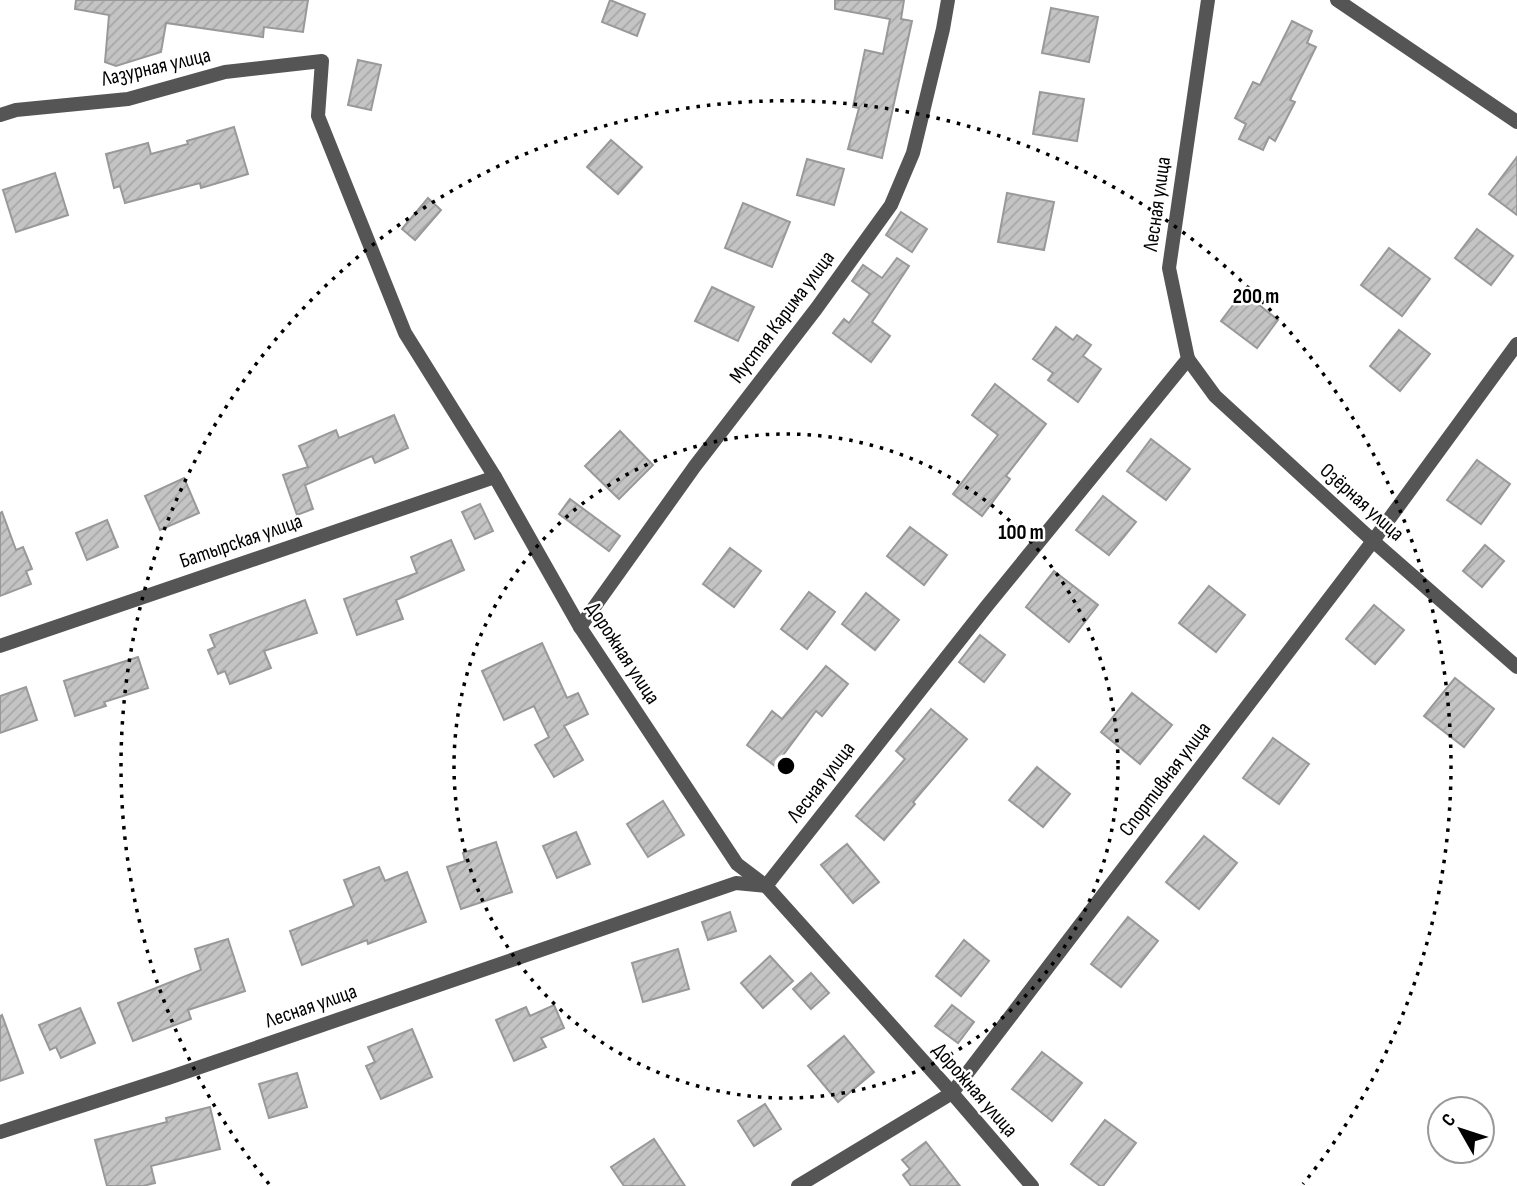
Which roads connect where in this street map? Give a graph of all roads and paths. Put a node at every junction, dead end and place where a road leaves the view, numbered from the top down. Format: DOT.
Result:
graph roads {
  1 [pos="948,0"];
  2 [pos="1208,0"];
  3 [pos="1337,0"];
  4 [pos="322,61"];
  5 [pos="0,115"];
  6 [pos="1517,122"];
  7 [pos="1517,344"];
  8 [pos="1188,359"];
  9 [pos="495,477"];
  10 [pos="1373,541"];
  11 [pos="580,627"];
  12 [pos="0,646"];
  13 [pos="1517,667"];
  14 [pos="766,886"];
  15 [pos="952,1093"];
  16 [pos="0,1132"];
  17 [pos="799,1186"];
  18 [pos="1032,1186"];
  1 -- 11 [label="street, Мустая Карима улица"];
  2 -- 8 [label="street, Лесная улица"];
  3 -- 6 [label="street"];
  4 -- 5 [label="street, Лазурная улица"];
  4 -- 9 [label="street, Дорожная улица"];
  7 -- 10 [label="street, Спортивная улица"];
  8 -- 10 [label="street, Озёрная улица"];
  8 -- 14 [label="street, Лесная улица"];
  9 -- 11 [label="street, Дорожная улица"];
  9 -- 12 [label="street, Батырская улица"];
  10 -- 13 [label="street, Озёрная улица"];
  10 -- 15 [label="street, Спортивная улица"];
  11 -- 14 [label="street, Дорожная улица"];
  14 -- 15 [label="street, Дорожная улица"];
  14 -- 16 [label="street, Лесная улица"];
  15 -- 17 [label="street, Спортивная улица"];
  15 -- 18 [label="street, Дорожная улица"];
}
